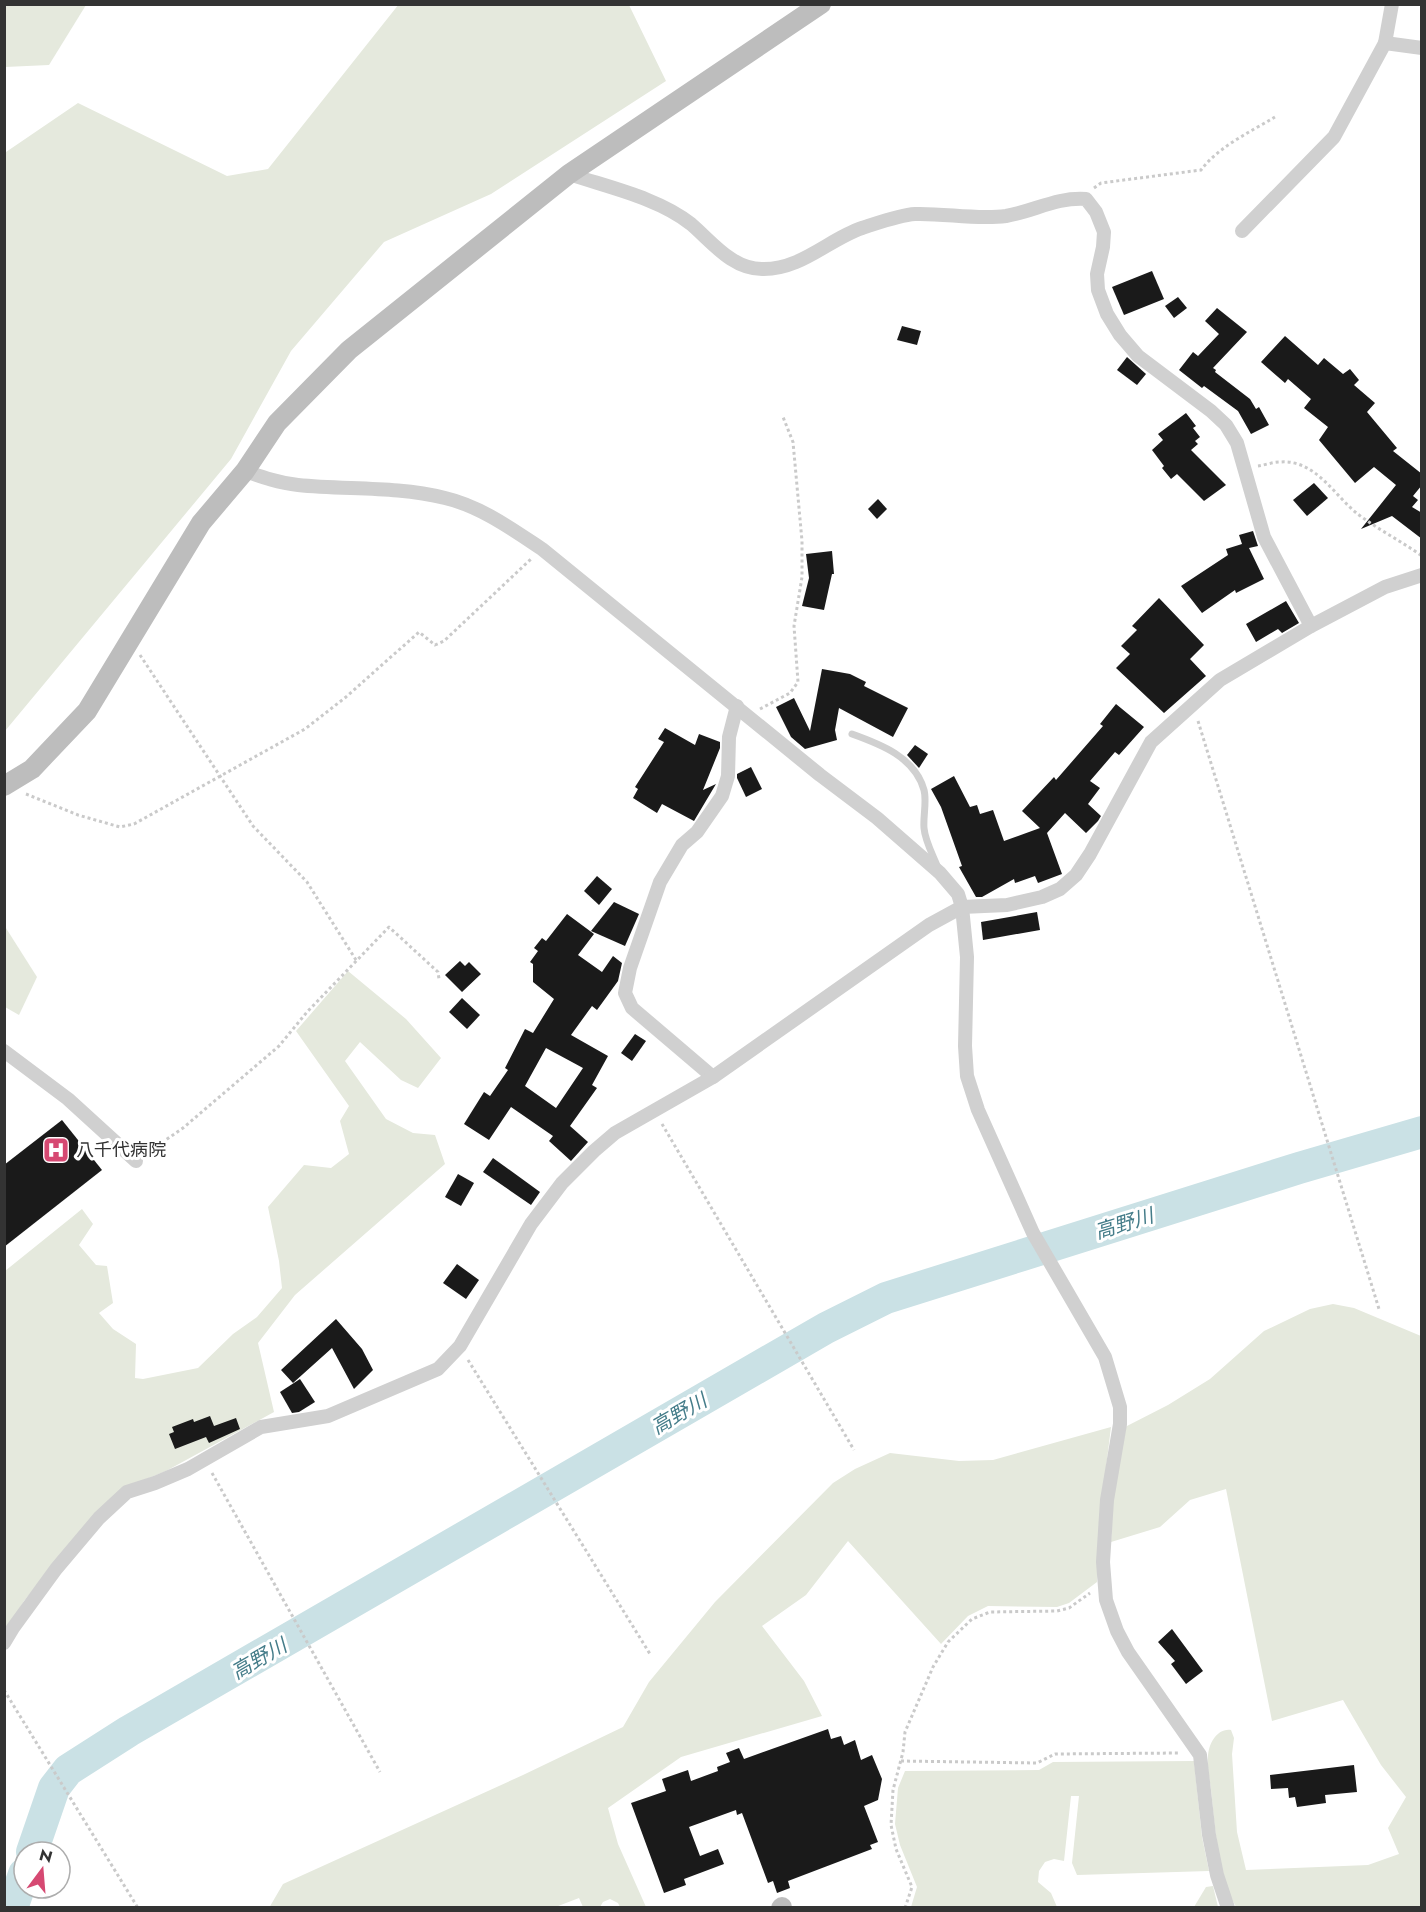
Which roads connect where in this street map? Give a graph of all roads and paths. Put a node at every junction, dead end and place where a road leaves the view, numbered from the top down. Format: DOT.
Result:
graph roads {
  1 [pos="821,4"];
  2 [pos="1392,4"];
  3 [pos="1385,44"];
  4 [pos="1422,48"];
  5 [pos="1275,117"];
  6 [pos="569,174"];
  7 [pos="1086,199"];
  8 [pos="1242,231"];
  9 [pos="783,417"];
  10 [pos="1245,469"];
  11 [pos="245,471"];
  12 [pos="542,549"];
  13 [pos="1422,556"];
  14 [pos="1422,575"];
  15 [pos="1311,626"];
  16 [pos="130,641"];
  17 [pos="1192,705"];
  18 [pos="743,711"];
  19 [pos="852,734"];
  20 [pos="220,776"];
  21 [pos="5,786"];
  22 [pos="940,873"];
  23 [pos="962,907"];
  24 [pos="356,960"];
  25 [pos="439,979"];
  26 [pos="4,1051"];
  27 [pos="713,1077"];
  28 [pos="654,1110"];
  29 [pos="136,1161"];
  30 [pos="1379,1309"];
  31 [pos="460,1346"];
  32 [pos="854,1450"];
  33 [pos="204,1460"];
  34 [pos="1103,1583"];
  35 [pos="4,1643"];
  36 [pos="651,1654"];
  37 [pos="4,1690"];
  38 [pos="1180,1753"];
  39 [pos="901,1761"];
  40 [pos="380,1772"];
  41 [pos="138,1908"];
  42 [pos="905,1908"];
  43 [pos="1228,1908"];
  1 -- 6 [label="street"];
  2 -- 3 [label="street"];
  3 -- 4 [label="street"];
  3 -- 8 [label="street"];
  5 -- 7 [label="path"];
  6 -- 7 [label="street"];
  6 -- 11 [label="street"];
  7 -- 10 [label="street"];
  9 -- 18 [label="path"];
  10 -- 13 [label="path"];
  10 -- 15 [label="street"];
  11 -- 12 [label="street"];
  11 -- 16 [label="street"];
  12 -- 18 [label="street"];
  12 -- 20 [label="path"];
  14 -- 15 [label="street"];
  15 -- 17 [label="street"];
  16 -- 20 [label="path"];
  16 -- 21 [label="street"];
  17 -- 23 [label="street"];
  17 -- 30 [label="path"];
  18 -- 22 [label="street"];
  18 -- 27 [label="street"];
  19 -- 22 [label="lane"];
  20 -- 21 [label="path"];
  20 -- 24 [label="path"];
  22 -- 23 [label="street"];
  23 -- 27 [label="street"];
  23 -- 34 [label="street"];
  24 -- 25 [label="path"];
  24 -- 29 [label="path"];
  26 -- 29 [label="street"];
  27 -- 28 [label="street"];
  28 -- 31 [label="street"];
  28 -- 32 [label="path"];
  31 -- 33 [label="street"];
  31 -- 36 [label="path"];
  33 -- 35 [label="street"];
  33 -- 40 [label="path"];
  34 -- 39 [label="path"];
  34 -- 43 [label="street"];
  37 -- 41 [label="path"];
  38 -- 39 [label="path"];
  39 -- 42 [label="path"];
}
